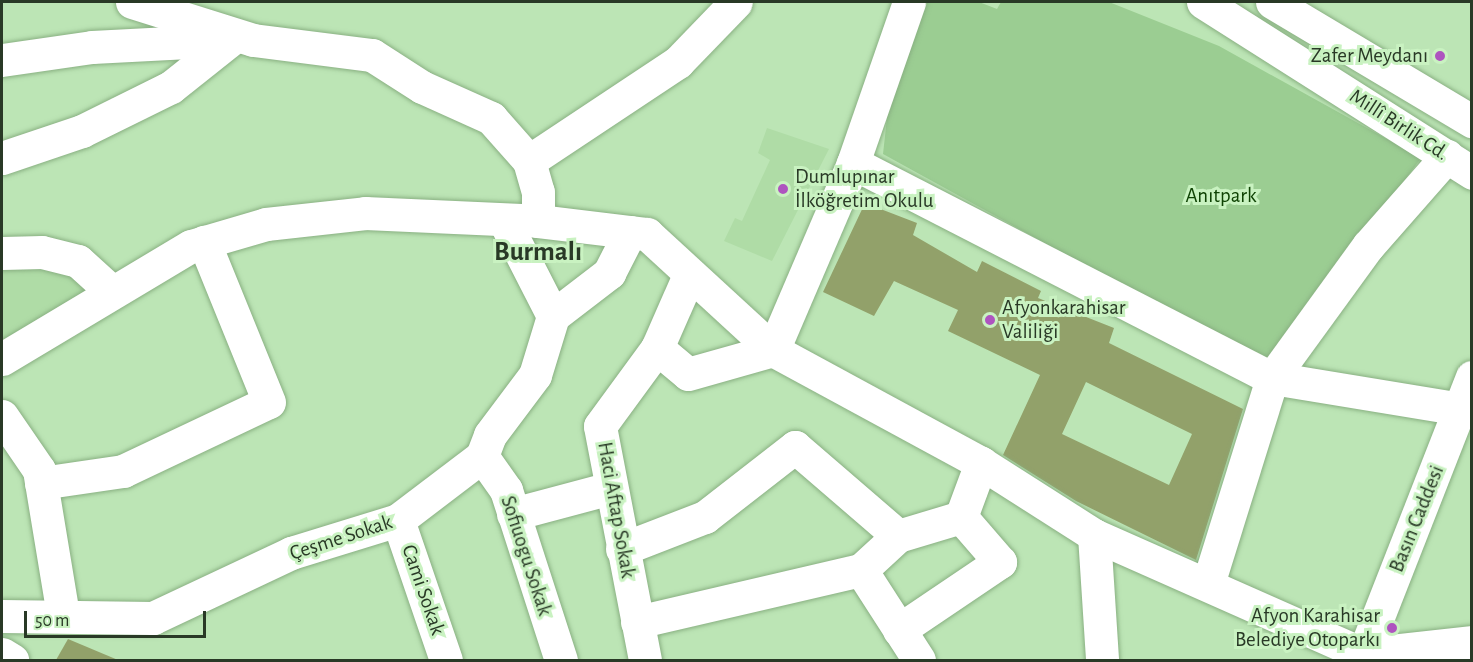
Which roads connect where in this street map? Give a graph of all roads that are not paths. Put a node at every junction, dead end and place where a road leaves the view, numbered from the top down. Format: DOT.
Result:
graph roads {
  1 [pos="132,2"];
  2 [pos="736,2"];
  3 [pos="909,2"];
  4 [pos="1203,2"];
  5 [pos="1272,2"];
  6 [pos="241,40"];
  7 [pos="2,60"];
  8 [pos="1471,121"];
  9 [pos="2,158"];
  10 [pos="529,161"];
  11 [pos="853,162"];
  12 [pos="1459,165"];
  13 [pos="537,221"];
  14 [pos="506,224"];
  15 [pos="630,232"];
  16 [pos="204,242"];
  17 [pos="2,253"];
  18 [pos="689,275"];
  19 [pos="111,291"];
  20 [pos="553,316"];
  21 [pos="657,348"];
  22 [pos="773,350"];
  23 [pos="2,359"];
  24 [pos="1472,376"];
  25 [pos="1272,378"];
  26 [pos="1461,409"];
  27 [pos="2,416"];
  28 [pos="482,456"];
  29 [pos="981,463"];
  30 [pos="42,483"];
  31 [pos="611,488"];
  32 [pos="513,514"];
  33 [pos="961,518"];
  34 [pos="398,520"];
  35 [pos="1094,535"];
  36 [pos="898,537"];
  37 [pos="622,549"];
  38 [pos="861,570"];
  39 [pos="1208,584"];
  40 [pos="63,615"];
  41 [pos="2,616"];
  42 [pos="637,622"];
  43 [pos="899,630"];
  44 [pos="1472,642"];
  45 [pos="2,654"];
  46 [pos="1362,657"];
  47 [pos="12,660"];
  48 [pos="447,660"];
  49 [pos="561,660"];
  50 [pos="645,660"];
  51 [pos="919,660"];
  52 [pos="1102,660"];
  1 -- 6 [label="street"];
  2 -- 10 [label="street"];
  3 -- 11 [label="street"];
  4 -- 12 [label="street, Millî Birlik Cd."];
  5 -- 8 [label="street, Millî Birlik Cd."];
  6 -- 7 [label="street"];
  6 -- 9 [label="street"];
  6 -- 10 [label="street"];
  10 -- 13 [label="street"];
  11 -- 22 [label="street"];
  11 -- 25 [label="street"];
  12 -- 25 [label="street"];
  13 -- 14 [label="street"];
  13 -- 15 [label="street"];
  14 -- 16 [label="street"];
  14 -- 20 [label="street"];
  15 -- 18 [label="street"];
  15 -- 20 [label="street"];
  16 -- 19 [label="street"];
  16 -- 30 [label="street"];
  17 -- 19 [label="street"];
  18 -- 21 [label="street, Haci Aftap Sokak"];
  18 -- 22 [label="street"];
  19 -- 23 [label="street"];
  20 -- 28 [label="street, Çeşme Sokak"];
  21 -- 22 [label="street"];
  21 -- 31 [label="street, Haci Aftap Sokak"];
  22 -- 29 [label="street"];
  24 -- 26 [label="street, Basın Caddesi"];
  25 -- 26 [label="street"];
  25 -- 39 [label="street"];
  26 -- 46 [label="street, Basın Caddesi"];
  27 -- 30 [label="street"];
  28 -- 32 [label="street, Sofiuogu Sokak"];
  28 -- 34 [label="street, Çeşme Sokak"];
  29 -- 33 [label="street"];
  29 -- 35 [label="street"];
  30 -- 40 [label="street"];
  31 -- 32 [label="street"];
  31 -- 37 [label="street, Haci Aftap Sokak"];
  32 -- 49 [label="street, Sofiuogu Sokak"];
  33 -- 36 [label="street"];
  33 -- 43 [label="street"];
  34 -- 40 [label="street, Çeşme Sokak"];
  34 -- 48 [label="street, Cami Sokak"];
  35 -- 39 [label="street"];
  35 -- 52 [label="street"];
  36 -- 37 [label="street"];
  36 -- 38 [label="street"];
  37 -- 42 [label="street, Haci Aftap Sokak"];
  38 -- 42 [label="street"];
  38 -- 43 [label="street"];
  39 -- 46 [label="street"];
  40 -- 41 [label="street, Çeşme Sokak"];
  42 -- 50 [label="street, Haci Aftap Sokak"];
  43 -- 51 [label="street"];
  44 -- 46 [label="street"];
  45 -- 47 [label="street"];
}
